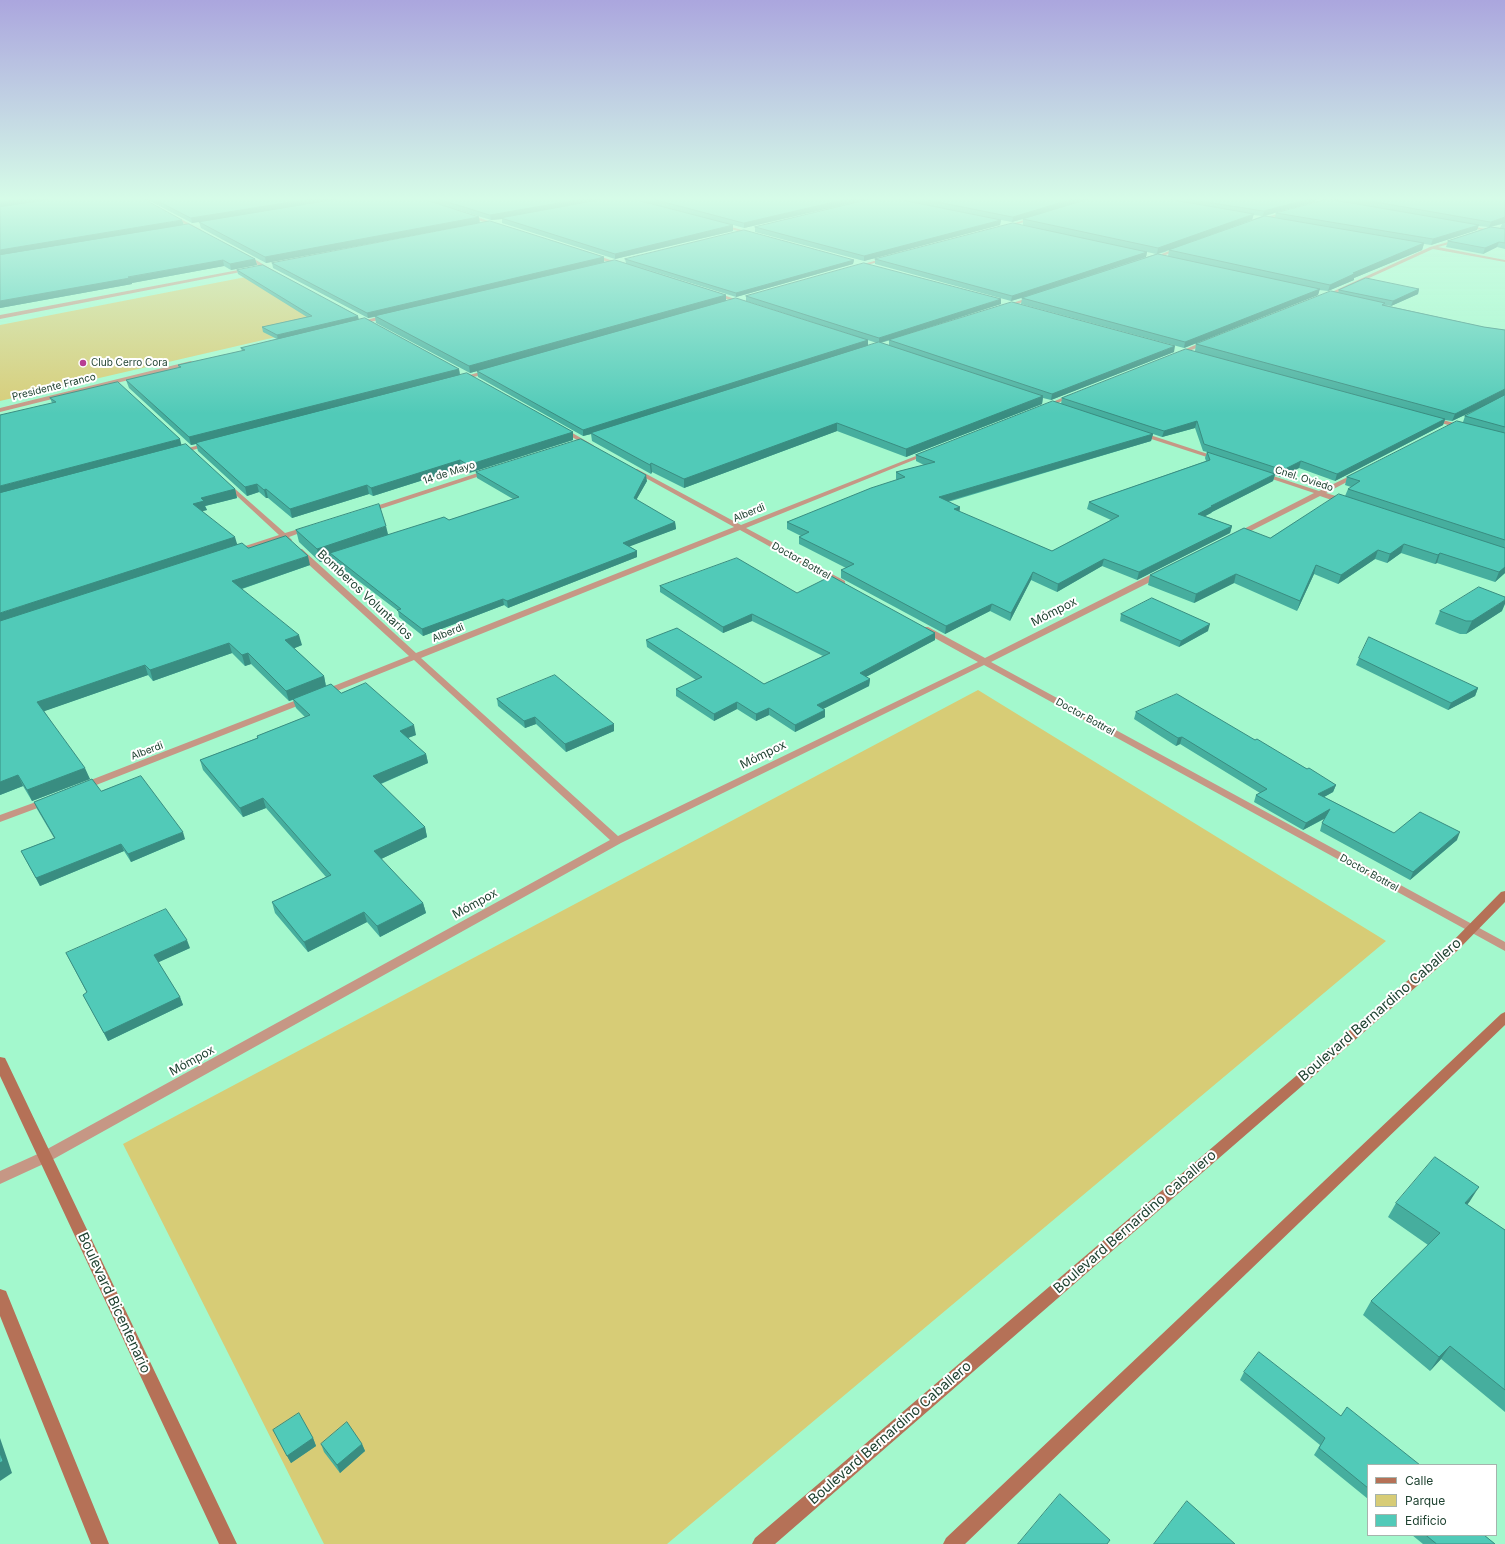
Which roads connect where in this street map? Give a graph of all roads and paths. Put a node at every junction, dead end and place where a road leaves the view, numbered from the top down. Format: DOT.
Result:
graph roads {
  1 [pos="242,270"];
  2 [pos="271,270"];
  3 [pos="1380,270"];
  4 [pos="284,277"];
  5 [pos="709,292"];
  6 [pos="1041,295"];
  7 [pos="746,299"];
  8 [pos="997,300"];
  9 [pos="738,301"];
  10 [pos="1313,301"];
  11 [pos="731,304"];
  12 [pos="1012,304"];
  13 [pos="753,306"];
  14 [pos="1020,306"];
  15 [pos="997,309"];
  16 [pos="395,314"];
  17 [pos="0,317"];
  18 [pos="358,318"];
  19 [pos="365,322"];
  20 [pos="349,325"];
  21 [pos="372,325"];
  22 [pos="1213,340"];
  23 [pos="1169,357"];
  24 [pos="194,363"];
  25 [pos="500,368"];
  26 [pos="455,370"];
  27 [pos="469,377"];
  28 [pos="454,381"];
  29 [pos="476,381"];
  30 [pos="1081,392"];
  31 [pos="0,410"];
  32 [pos="1037,410"];
  33 [pos="1422,416"];
  34 [pos="1466,418"];
  35 [pos="1453,425"];
  36 [pos="556,426"];
  37 [pos="1468,429"];
  38 [pos="1134,431"];
  39 [pos="1439,432"];
  40 [pos="591,439"];
  41 [pos="583,441"];
  42 [pos="212,443"];
  43 [pos="576,444"];
  44 [pos="597,449"];
  45 [pos="933,451"];
  46 [pos="174,453"];
  47 [pos="1223,461"];
  48 [pos="501,467"];
  49 [pos="631,468"];
  50 [pos="1369,468"];
  51 [pos="1253,471"];
  52 [pos="217,474"];
  53 [pos="1320,493"];
  54 [pos="1350,503"];
  55 [pos="358,512"];
  56 [pos="313,527"];
  57 [pos="739,527"];
  58 [pos="284,536"];
  59 [pos="1227,540"];
  60 [pos="231,553"];
  61 [pos="1170,569"];
  62 [pos="851,588"];
  63 [pos="921,627"];
  64 [pos="416,657"];
  65 [pos="984,662"];
  66 [pos="74,790"];
  67 [pos="52,799"];
  68 [pos="0,819"];
  69 [pos="617,841"];
  70 [pos="1505,895"];
  71 [pos="1473,929"];
  72 [pos="1505,947"];
  73 [pos="1505,1017"];
  74 [pos="0,1062"];
  75 [pos="45,1157"];
  76 [pos="0,1178"];
  77 [pos="0,1296"];
  78 [pos="100,1544"];
  79 [pos="228,1544"];
  80 [pos="761,1544"];
  81 [pos="952,1544"];
  1 -- 17 [label="street"];
  2 -- 4 [label="street"];
  3 -- 10 [label="street"];
  5 -- 9 [label="street"];
  6 -- 12 [label="street"];
  7 -- 9 [label="street"];
  8 -- 12 [label="street"];
  9 -- 11 [label="street"];
  9 -- 13 [label="street"];
  12 -- 14 [label="street"];
  12 -- 15 [label="street"];
  16 -- 19 [label="street"];
  18 -- 19 [label="street"];
  19 -- 20 [label="street"];
  19 -- 21 [label="street"];
  22 -- 23 [label="street"];
  24 -- 31 [label="street, Presidente Franco"];
  25 -- 27 [label="street"];
  26 -- 27 [label="street"];
  27 -- 28 [label="street"];
  27 -- 29 [label="street"];
  30 -- 32 [label="street"];
  33 -- 35 [label="street"];
  34 -- 35 [label="street"];
  35 -- 37 [label="street"];
  35 -- 39 [label="street"];
  36 -- 41 [label="street"];
  38 -- 47 [label="street"];
  40 -- 41 [label="street"];
  41 -- 43 [label="street"];
  41 -- 44 [label="street"];
  42 -- 46 [label="street"];
  45 -- 57 [label="street, Alberdi"];
  48 -- 55 [label="street, 14 de Mayo"];
  49 -- 57 [label="street, Doctor Bottrel"];
  50 -- 53 [label="street"];
  51 -- 53 [label="street, Cnel. Oviedo"];
  52 -- 58 [label="street, Bomberos Voluntarios"];
  53 -- 54 [label="street, Cnel. Oviedo"];
  53 -- 59 [label="street"];
  56 -- 58 [label="street"];
  57 -- 62 [label="street, Doctor Bottrel"];
  57 -- 64 [label="street, Alberdi"];
  58 -- 60 [label="street"];
  58 -- 64 [label="street, Bomberos Voluntarios"];
  61 -- 65 [label="street, Mómpox"];
  63 -- 65 [label="street, Doctor Bottrel"];
  64 -- 66 [label="street, Alberdi"];
  64 -- 69 [label="street, Bomberos Voluntarios"];
  65 -- 69 [label="street, Mómpox"];
  65 -- 71 [label="street, Doctor Bottrel"];
  67 -- 68 [label="street"];
  69 -- 75 [label="street, Mómpox"];
  70 -- 71 [label="main road, Boulevard Bernardino Caballero"];
  71 -- 72 [label="street, Doctor Bottrel"];
  71 -- 80 [label="main road, Boulevard Bernardino Caballero"];
  73 -- 81 [label="main road"];
  74 -- 75 [label="main road, Boulevard Bicentenario"];
  75 -- 76 [label="street, Mómpox"];
  75 -- 79 [label="main road, Boulevard Bicentenario"];
  77 -- 78 [label="main road"];
}
